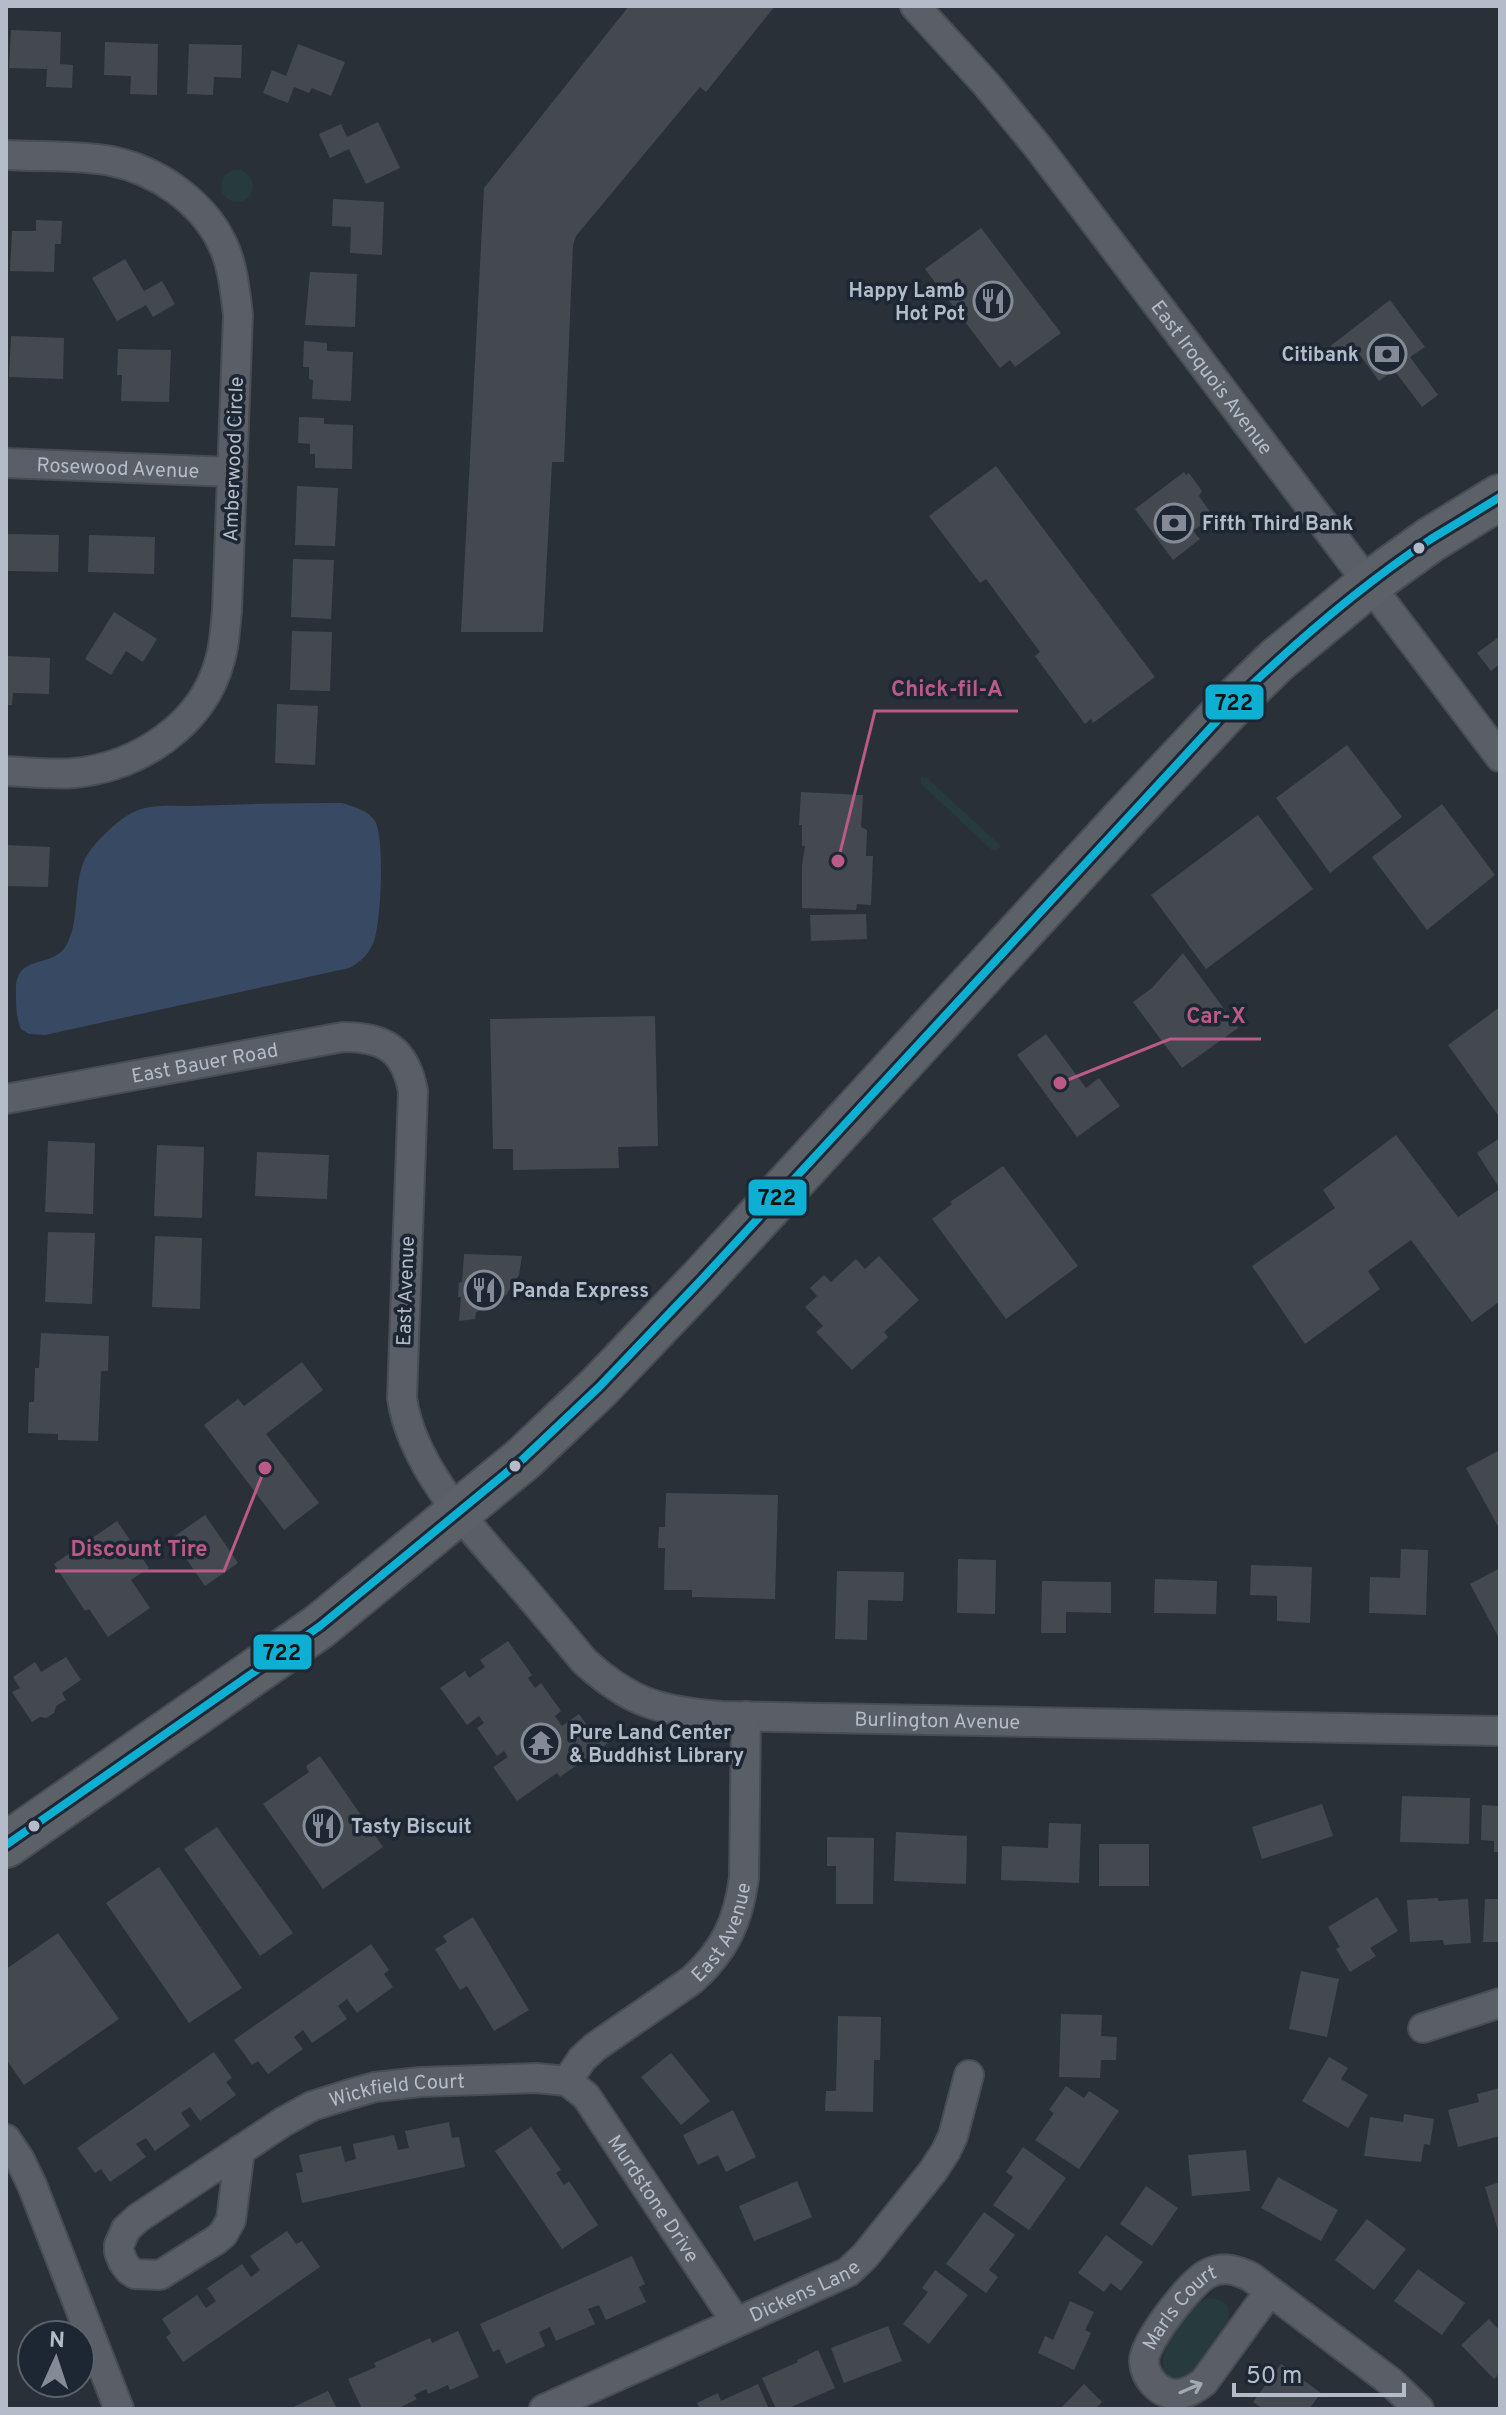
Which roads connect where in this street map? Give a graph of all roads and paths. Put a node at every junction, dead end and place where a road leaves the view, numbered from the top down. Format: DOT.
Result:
graph roads {
  1 [pos="915,6"];
  2 [pos="6,155"];
  3 [pos="6,463"];
  4 [pos="231,472"];
  5 [pos="1500,497"];
  6 [pos="1369,584"];
  7 [pos="1500,757"];
  8 [pos="6,771"];
  9 [pos="400,1056"];
  10 [pos="6,1099"];
  11 [pos="460,1513"];
  12 [pos="746,1716"];
  13 [pos="1500,1731"];
  14 [pos="6,1845"];
  15 [pos="1500,2003"];
  16 [pos="1423,2028"];
  17 [pos="969,2075"];
  18 [pos="567,2081"];
  19 [pos="6,2139"];
  20 [pos="240,2150"];
  21 [pos="1269,2292"];
  22 [pos="736,2322"];
  23 [pos="119,2409"];
  24 [pos="544,2409"];
  25 [pos="1419,2409"];
  1 -- 6 [label="street, East Iroquois Avenue"];
  2 -- 4 [label="street, Amberwood Circle"];
  3 -- 4 [label="street, Rosewood Avenue"];
  4 -- 8 [label="street, Amberwood Circle"];
  5 -- 6 [label="main road"];
  6 -- 7 [label="street, East Iroquois Avenue"];
  6 -- 11 [label="main road"];
  9 -- 10 [label="street, East Bauer Road"];
  9 -- 11 [label="street, East Avenue"];
  11 -- 12 [label="street, Burlington Avenue"];
  11 -- 14 [label="main road"];
  12 -- 13 [label="street, Burlington Avenue"];
  12 -- 18 [label="street, East Avenue"];
  15 -- 16 [label="street"];
  17 -- 22 [label="street, Dickens Lane"];
  18 -- 20 [label="street, Wickfield Court"];
  18 -- 22 [label="street, Murdstone Drive"];
  19 -- 23 [label="street"];
  20 -- 20 [label="street, Wickfield Court"];
  21 -- 21 [label="street, Marls Court, one-way"];
  21 -- 25 [label="street, Marls Court"];
  22 -- 24 [label="street, Dickens Lane"];
}
